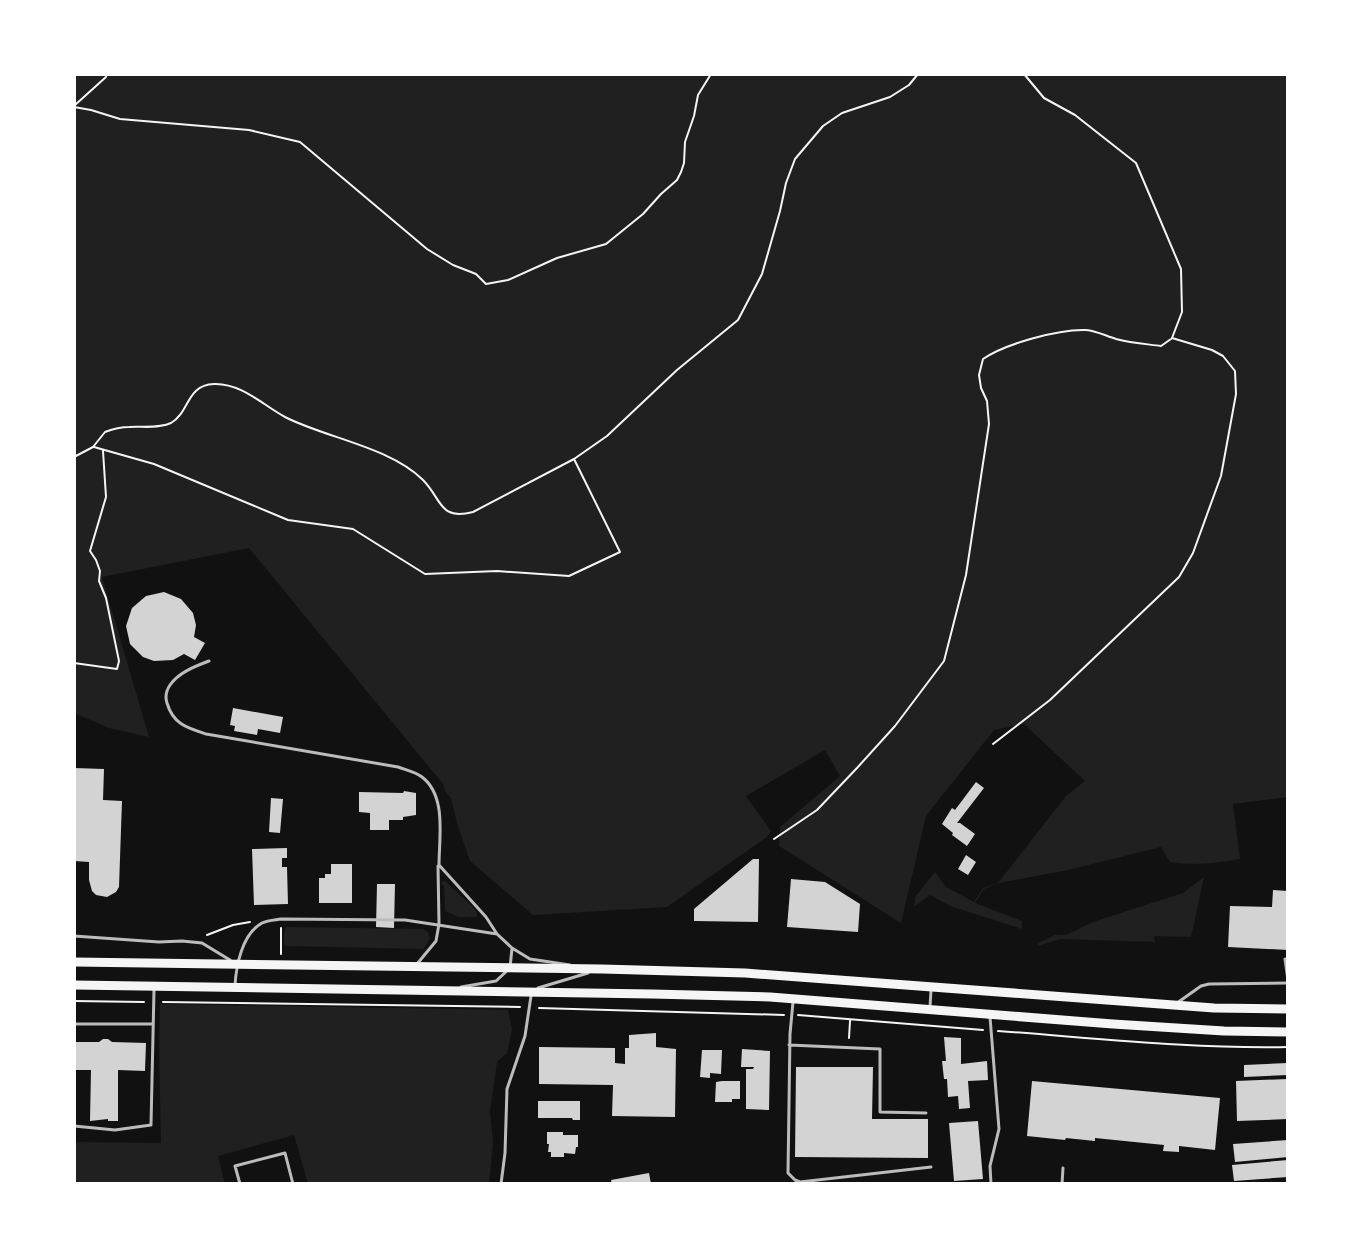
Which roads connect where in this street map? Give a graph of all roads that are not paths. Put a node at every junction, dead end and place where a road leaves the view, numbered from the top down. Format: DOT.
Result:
graph roads {
  1 [pos="209,661"];
  2 [pos="439,865"];
  3 [pos="439,924"];
  4 [pos="497,934"];
  5 [pos="74,936"];
  6 [pos="512,948"];
  7 [pos="1285,959"];
  8 [pos="74,962"];
  9 [pos="236,965"];
  10 [pos="414,967"];
  11 [pos="510,968"];
  12 [pos="602,969"];
  13 [pos="1288,982"];
  14 [pos="74,985"];
  15 [pos="155,986"];
  16 [pos="931,986"];
  17 [pos="235,987"];
  18 [pos="437,990"];
  19 [pos="531,992"];
  20 [pos="793,999"];
  21 [pos="1175,1005"];
  22 [pos="930,1008"];
  23 [pos="1288,1009"];
  24 [pos="990,1013"];
  25 [pos="74,1024"];
  26 [pos="153,1024"];
  27 [pos="1288,1032"];
  28 [pos="789,1045"];
  29 [pos="926,1113"];
  30 [pos="74,1126"];
  31 [pos="931,1167"];
  32 [pos="1063,1168"];
  33 [pos="240,1184"];
  34 [pos="293,1184"];
  35 [pos="501,1184"];
  36 [pos="991,1184"];
  37 [pos="1062,1184"];
  1 -- 2 [label="lane"];
  2 -- 3 [label="lane"];
  2 -- 4 [label="lane"];
  3 -- 4 [label="lane"];
  3 -- 9 [label="lane"];
  3 -- 10 [label="lane"];
  4 -- 6 [label="lane"];
  5 -- 9 [label="lane"];
  6 -- 11 [label="lane"];
  6 -- 12 [label="lane"];
  7 -- 13 [label="lane"];
  8 -- 9 [label="main road"];
  9 -- 10 [label="main road"];
  9 -- 17 [label="lane"];
  10 -- 11 [label="main road"];
  11 -- 12 [label="main road"];
  11 -- 18 [label="lane"];
  12 -- 16 [label="main road"];
  12 -- 19 [label="lane"];
  13 -- 21 [label="lane"];
  14 -- 15 [label="main road"];
  15 -- 17 [label="main road"];
  15 -- 26 [label="lane"];
  16 -- 21 [label="main road"];
  16 -- 22 [label="lane"];
  17 -- 18 [label="main road"];
  18 -- 19 [label="main road"];
  19 -- 20 [label="main road"];
  19 -- 35 [label="lane"];
  20 -- 22 [label="main road"];
  20 -- 28 [label="lane"];
  21 -- 23 [label="main road"];
  22 -- 24 [label="main road"];
  24 -- 27 [label="main road"];
  24 -- 36 [label="lane"];
  25 -- 26 [label="lane"];
  26 -- 30 [label="lane"];
  28 -- 29 [label="lane"];
  28 -- 31 [label="lane"];
  32 -- 37 [label="lane"];
  33 -- 34 [label="lane"];
}
